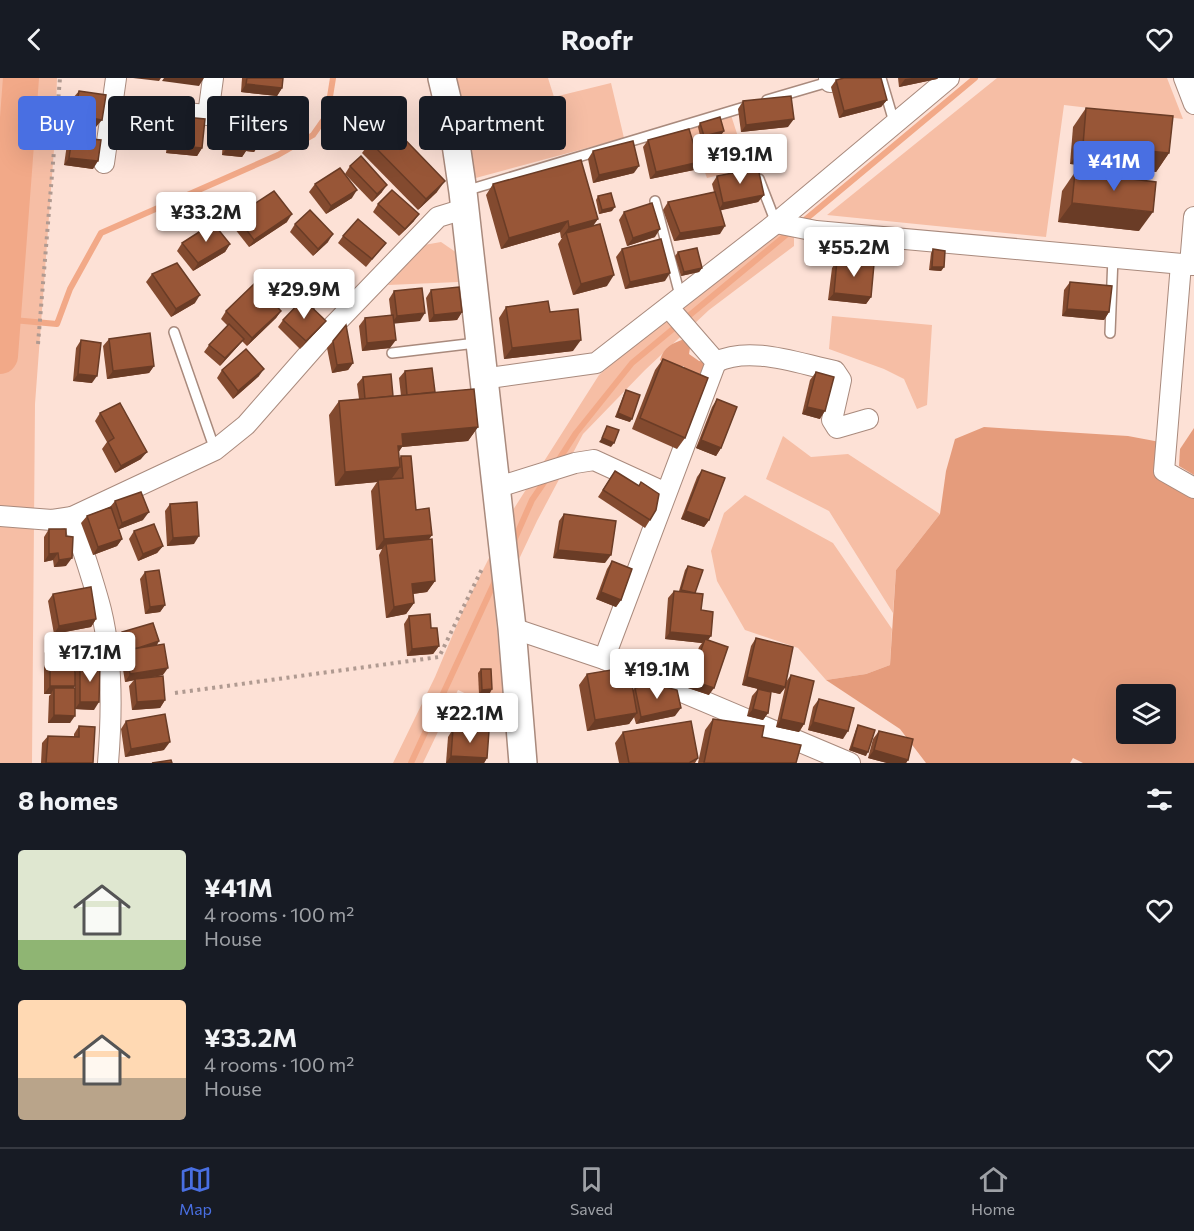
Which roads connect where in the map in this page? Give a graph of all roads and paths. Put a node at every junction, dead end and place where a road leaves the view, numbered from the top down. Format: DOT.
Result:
graph roads {
  1 [pos="60,78"];
  2 [pos="116,78"];
  3 [pos="213,78"];
  4 [pos="442,78"];
  5 [pos="881,78"];
  6 [pos="949,78"];
  7 [pos="1184,78"];
  8 [pos="834,79"];
  9 [pos="114,96"];
  10 [pos="1194,104"];
  11 [pos="195,114"];
  12 [pos="894,122"];
  13 [pos="108,138"];
  14 [pos="104,163"];
  15 [pos="759,179"];
  16 [pos="464,200"];
  17 [pos="655,201"];
  18 [pos="1194,217"];
  19 [pos="776,223"];
  20 [pos="1113,257"];
  21 [pos="1188,265"];
  22 [pos="267,276"];
  23 [pos="674,306"];
  24 [pos="314,312"];
  25 [pos="174,332"];
  26 [pos="1110,333"];
  27 [pos="478,343"];
  28 [pos="38,344"];
  29 [pos="392,353"];
  30 [pos="716,362"];
  31 [pos="482,379"];
  32 [pos="868,419"];
  33 [pos="215,450"];
  34 [pos="495,488"];
  35 [pos="1194,488"];
  36 [pos="666,493"];
  37 [pos="0,516"];
  38 [pos="72,517"];
  39 [pos="500,540"];
  40 [pos="512,628"];
  41 [pos="604,659"];
  42 [pos="176,693"];
  43 [pos="108,763"];
  44 [pos="523,763"];
  45 [pos="850,763"];
  1 -- 28 [label="path"];
  2 -- 9 [label="street"];
  3 -- 11 [label="street"];
  4 -- 16 [label="street"];
  5 -- 12 [label="lane"];
  6 -- 12 [label="street"];
  7 -- 10 [label="street"];
  8 -- 16 [label="lane"];
  12 -- 19 [label="street"];
  13 -- 14 [label="street"];
  15 -- 19 [label="lane"];
  16 -- 27 [label="street"];
  16 -- 33 [label="street"];
  17 -- 23 [label="lane"];
  18 -- 21 [label="street"];
  19 -- 20 [label="street"];
  19 -- 23 [label="street"];
  20 -- 21 [label="street"];
  20 -- 26 [label="lane"];
  21 -- 35 [label="street"];
  22 -- 24 [label="lane"];
  23 -- 30 [label="street"];
  23 -- 31 [label="street"];
  25 -- 33 [label="lane"];
  27 -- 29 [label="lane"];
  27 -- 31 [label="street"];
  30 -- 32 [label="street"];
  30 -- 36 [label="street"];
  31 -- 34 [label="street"];
  33 -- 38 [label="street"];
  34 -- 36 [label="street"];
  34 -- 39 [label="street"];
  36 -- 41 [label="street"];
  37 -- 38 [label="street"];
  38 -- 43 [label="street"];
  39 -- 40 [label="street"];
  39 -- 42 [label="path"];
  40 -- 41 [label="street"];
  40 -- 44 [label="street"];
  41 -- 45 [label="street"];
}
